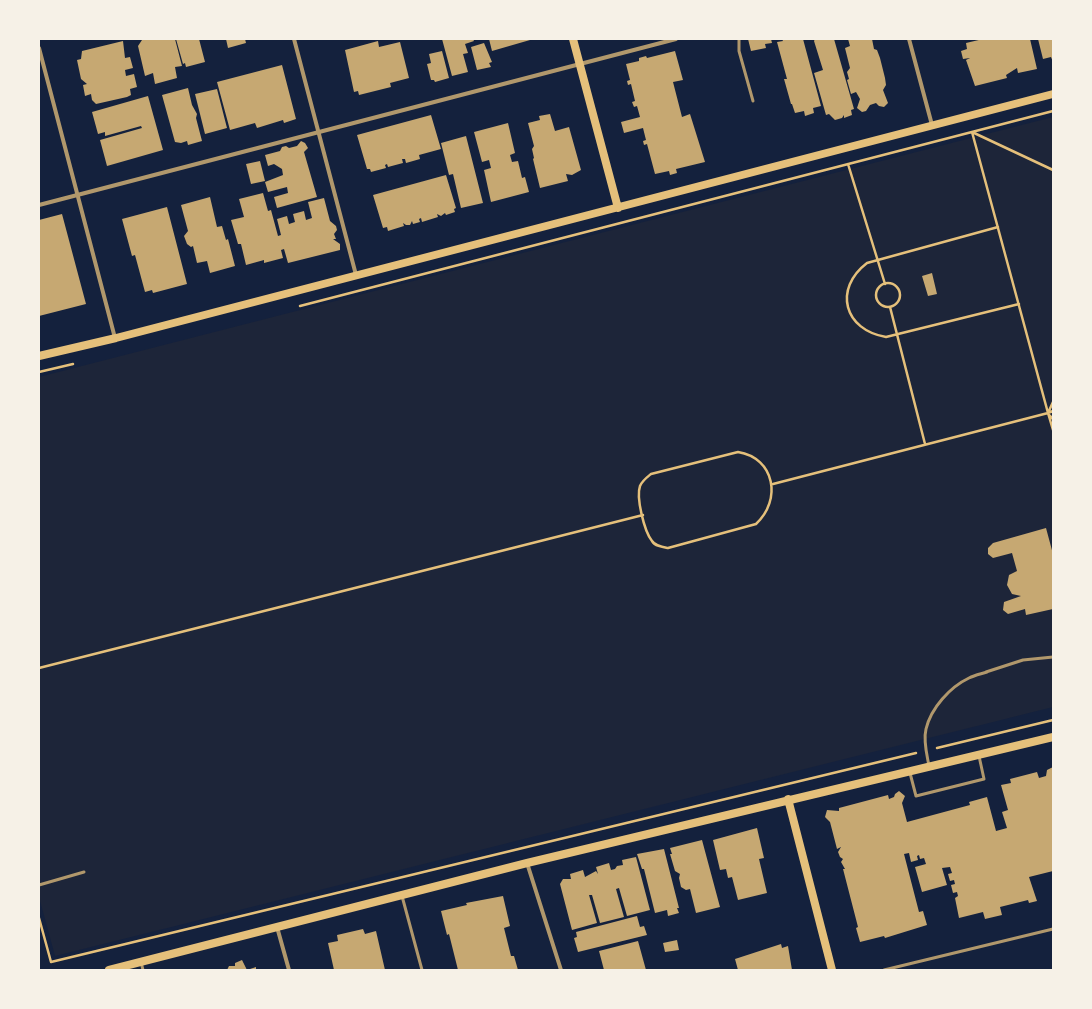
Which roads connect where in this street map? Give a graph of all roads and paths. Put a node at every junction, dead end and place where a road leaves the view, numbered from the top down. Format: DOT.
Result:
graph roads {
  1 [pos="294,39"];
  2 [pos="574,39"];
  3 [pos="676,39"];
  4 [pos="739,39"];
  5 [pos="909,39"];
  6 [pos="39,48"];
  7 [pos="580,64"];
  8 [pos="1053,94"];
  9 [pos="753,101"];
  10 [pos="1053,111"];
  11 [pos="932,126"];
  12 [pos="319,132"];
  13 [pos="972,132"];
  14 [pos="848,164"];
  15 [pos="1053,170"];
  16 [pos="78,195"];
  17 [pos="39,205"];
  18 [pos="618,208"];
  19 [pos="998,227"];
  20 [pos="878,259"];
  21 [pos="356,276"];
  22 [pos="885,284"];
  23 [pos="1019,304"];
  24 [pos="890,307"];
  25 [pos="292,308"];
  26 [pos="898,335"];
  27 [pos="116,338"];
  28 [pos="39,356"];
  29 [pos="77,363"];
  30 [pos="39,372"];
  31 [pos="1053,402"];
  32 [pos="1053,412"];
  33 [pos="1048,413"];
  34 [pos="1053,419"];
  35 [pos="1053,430"];
  36 [pos="925,444"];
  37 [pos="772,484"];
  38 [pos="643,515"];
  39 [pos="1053,657"];
  40 [pos="39,668"];
  41 [pos="1053,720"];
  42 [pos="1053,737"];
  43 [pos="926,751"];
  44 [pos="978,755"];
  45 [pos="930,766"];
  46 [pos="910,771"];
  47 [pos="788,799"];
  48 [pos="527,863"];
  49 [pos="84,872"];
  50 [pos="39,885"];
  51 [pos="402,896"];
  52 [pos="39,918"];
  53 [pos="277,927"];
  54 [pos="1053,929"];
  55 [pos="142,966"];
  56 [pos="109,970"];
  57 [pos="289,970"];
  58 [pos="422,970"];
  59 [pos="561,970"];
  60 [pos="832,970"];
  61 [pos="884,970"];
  1 -- 12 [label="street"];
  2 -- 7 [label="main road"];
  3 -- 7 [label="street"];
  4 -- 9 [label="lane"];
  5 -- 11 [label="street"];
  6 -- 16 [label="street"];
  7 -- 12 [label="street"];
  7 -- 18 [label="main road"];
  8 -- 11 [label="main road"];
  10 -- 13 [label="path"];
  11 -- 18 [label="main road"];
  12 -- 16 [label="street"];
  12 -- 21 [label="street"];
  13 -- 14 [label="path"];
  13 -- 15 [label="path"];
  13 -- 19 [label="path"];
  14 -- 20 [label="path"];
  14 -- 25 [label="path"];
  16 -- 17 [label="street"];
  16 -- 27 [label="street"];
  18 -- 21 [label="main road"];
  19 -- 20 [label="path"];
  19 -- 23 [label="path"];
  20 -- 22 [label="path"];
  20 -- 26 [label="path"];
  21 -- 27 [label="main road"];
  22 -- 24 [label="path"];
  22 -- 24 [label="path"];
  23 -- 26 [label="path"];
  23 -- 33 [label="path"];
  24 -- 26 [label="path"];
  26 -- 36 [label="path"];
  27 -- 28 [label="main road"];
  29 -- 30 [label="path"];
  31 -- 33 [label="path"];
  32 -- 33 [label="path"];
  33 -- 34 [label="path"];
  33 -- 35 [label="path"];
  33 -- 36 [label="path"];
  36 -- 37 [label="path"];
  37 -- 38 [label="path"];
  37 -- 38 [label="path"];
  38 -- 40 [label="path"];
  39 -- 43 [label="lane"];
  41 -- 43 [label="path"];
  42 -- 44 [label="main road"];
  43 -- 45 [label="lane"];
  43 -- 52 [label="path"];
  44 -- 45 [label="main road"];
  44 -- 46 [label="lane"];
  45 -- 46 [label="main road"];
  46 -- 47 [label="main road"];
  47 -- 48 [label="main road"];
  47 -- 60 [label="main road"];
  48 -- 51 [label="main road"];
  48 -- 59 [label="street"];
  49 -- 50 [label="lane"];
  51 -- 53 [label="main road"];
  51 -- 58 [label="lane"];
  53 -- 55 [label="main road"];
  53 -- 57 [label="street"];
  54 -- 61 [label="lane"];
  55 -- 56 [label="main road"];
}
